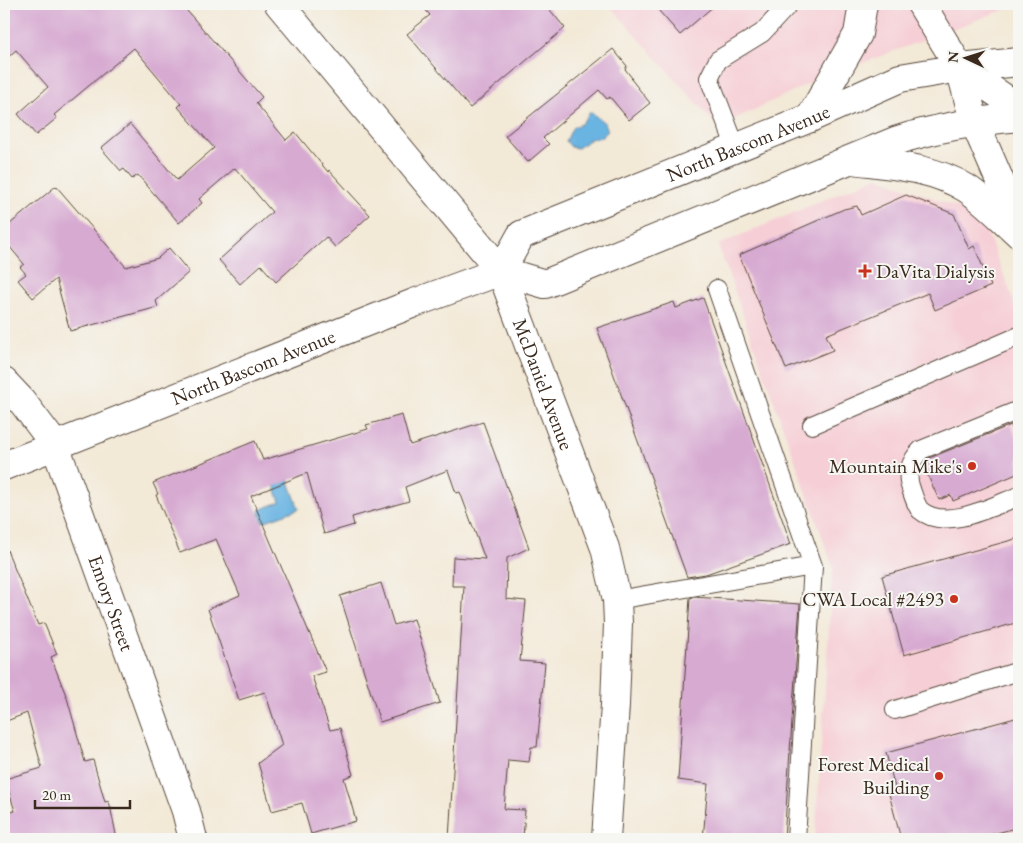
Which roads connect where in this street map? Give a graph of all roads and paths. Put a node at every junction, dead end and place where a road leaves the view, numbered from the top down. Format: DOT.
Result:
graph roads {
  1 [pos="279,4"];
  2 [pos="789,4"];
  3 [pos="863,4"];
  4 [pos="921,4"];
  5 [pos="1019,62"];
  6 [pos="960,68"];
  7 [pos="1019,108"];
  8 [pos="1019,117"];
  9 [pos="810,118"];
  10 [pos="974,121"];
  11 [pos="736,148"];
  12 [pos="849,159"];
  13 [pos="1019,225"];
  14 [pos="1019,234"];
  15 [pos="501,271"];
  16 [pos="717,289"];
  17 [pos="1019,336"];
  18 [pos="4,382"];
  19 [pos="1019,410"];
  20 [pos="812,425"];
  21 [pos="55,445"];
  22 [pos="4,466"];
  23 [pos="1019,496"];
  24 [pos="813,566"];
  25 [pos="617,600"];
  26 [pos="1019,671"];
  27 [pos="896,710"];
  28 [pos="193,839"];
  29 [pos="606,839"];
  30 [pos="796,839"];
  1 -- 15 [label="main road, McDaniel Avenue"];
  2 -- 11 [label="lane"];
  3 -- 9 [label="main road"];
  4 -- 6 [label="main road"];
  5 -- 6 [label="main road, North Bascom Avenue"];
  6 -- 7 [label="main road"];
  6 -- 9 [label="main road, North Bascom Avenue"];
  6 -- 10 [label="main road"];
  8 -- 10 [label="main road"];
  9 -- 11 [label="main road, North Bascom Avenue"];
  10 -- 12 [label="main road"];
  10 -- 13 [label="main road"];
  11 -- 15 [label="main road, North Bascom Avenue"];
  12 -- 14 [label="main road"];
  12 -- 15 [label="main road"];
  15 -- 21 [label="main road, North Bascom Avenue"];
  15 -- 25 [label="main road, McDaniel Avenue"];
  16 -- 24 [label="lane"];
  17 -- 20 [label="lane"];
  18 -- 21 [label="main road, Emory Street"];
  19 -- 23 [label="lane"];
  21 -- 22 [label="main road, North Bascom Avenue"];
  21 -- 28 [label="main road, Emory Street"];
  24 -- 25 [label="lane"];
  24 -- 30 [label="lane"];
  25 -- 29 [label="main road, McDaniel Avenue"];
  26 -- 27 [label="lane"];
}
